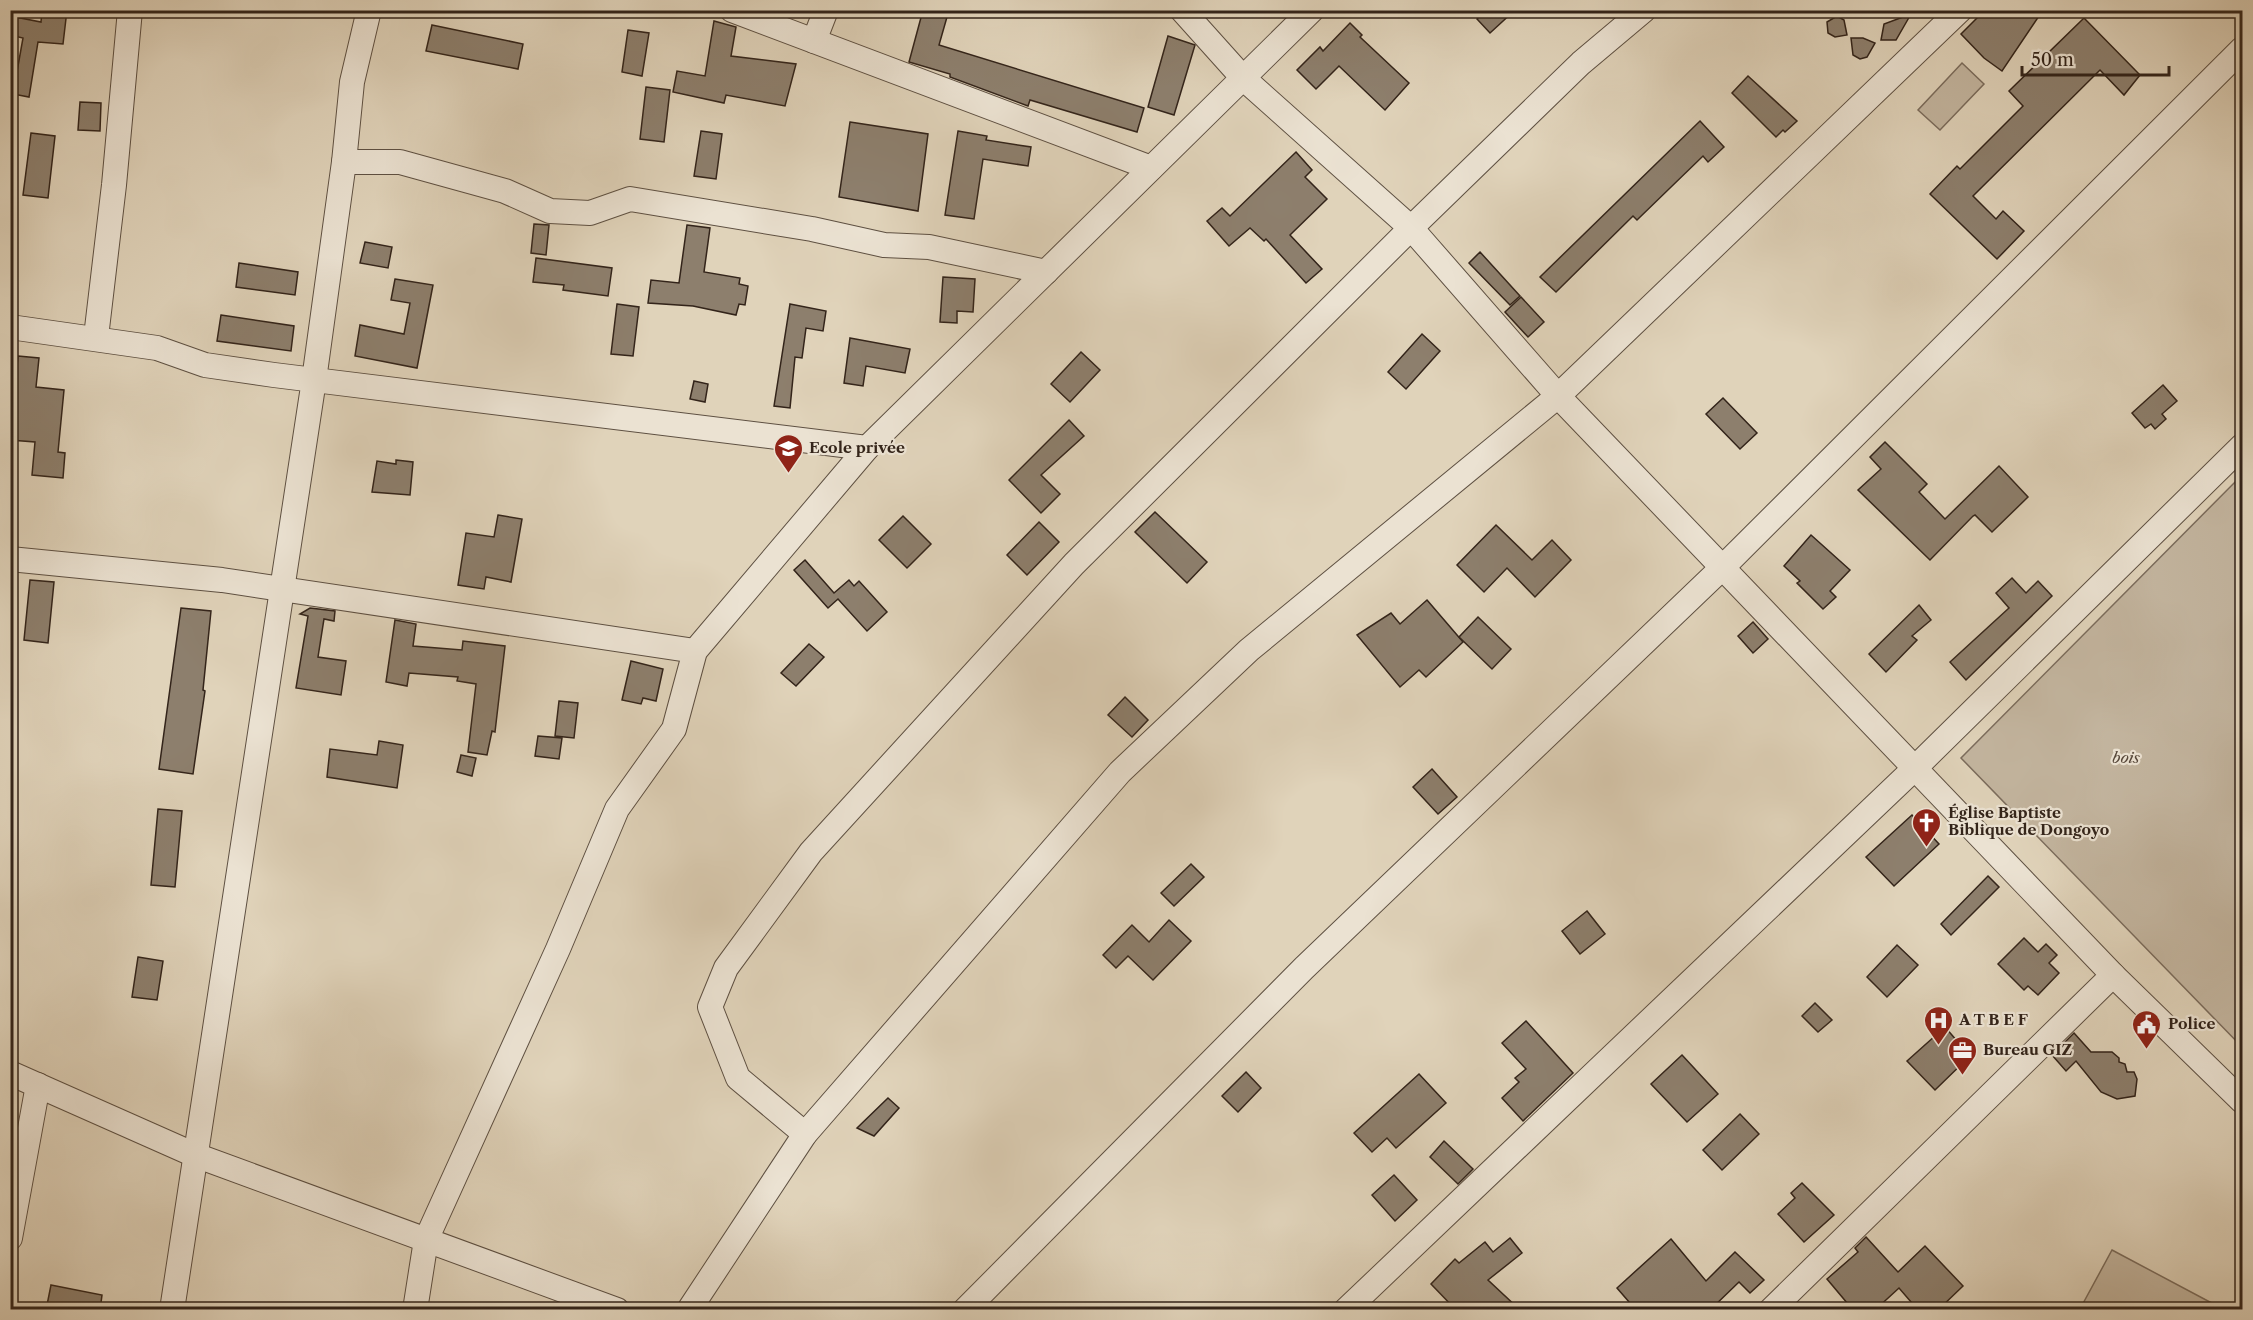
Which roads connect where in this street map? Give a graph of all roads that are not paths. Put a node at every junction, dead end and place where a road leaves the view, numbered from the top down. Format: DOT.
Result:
graph roads {
  1 [pos="130,10"];
  2 [pos="369,10"];
  3 [pos="732,10"];
  4 [pos="826,10"];
  5 [pos="1182,10"];
  6 [pos="1311,10"];
  7 [pos="1644,10"];
  8 [pos="1960,10"];
  9 [pos="814,41"];
  10 [pos="2242,49"];
  11 [pos="1243,78"];
  12 [pos="344,162"];
  13 [pos="1151,168"];
  14 [pos="1411,228"];
  15 [pos="1046,272"];
  16 [pos="10,327"];
  17 [pos="96,337"];
  18 [pos="314,380"];
  19 [pos="1558,396"];
  20 [pos="2242,446"];
  21 [pos="867,448"];
  22 [pos="10,559"];
  23 [pos="1723,567"];
  24 [pos="282,591"];
  25 [pos="694,651"];
  26 [pos="1916,767"];
  27 [pos="2113,975"];
  28 [pos="10,1073"];
  29 [pos="38,1085"];
  30 [pos="2242,1101"];
  31 [pos="806,1134"];
  32 [pos="195,1155"];
  33 [pos="10,1238"];
  34 [pos="426,1240"];
  35 [pos="172,1310"];
  36 [pos="415,1310"];
  37 [pos="617,1310"];
  38 [pos="689,1310"];
  39 [pos="965,1310"];
  40 [pos="1346,1310"];
  41 [pos="1771,1310"];
  1 -- 17 [label="street"];
  2 -- 12 [label="street"];
  3 -- 9 [label="street"];
  4 -- 9 [label="street"];
  5 -- 11 [label="street"];
  6 -- 11 [label="street"];
  7 -- 14 [label="street"];
  8 -- 19 [label="street"];
  9 -- 13 [label="street"];
  10 -- 23 [label="street"];
  11 -- 13 [label="street"];
  11 -- 14 [label="street"];
  12 -- 15 [label="street"];
  12 -- 18 [label="street"];
  13 -- 15 [label="street"];
  14 -- 19 [label="street"];
  14 -- 31 [label="street"];
  15 -- 21 [label="street"];
  16 -- 17 [label="street"];
  17 -- 18 [label="street"];
  18 -- 21 [label="street"];
  18 -- 24 [label="street"];
  19 -- 23 [label="street"];
  19 -- 31 [label="street"];
  20 -- 26 [label="street"];
  21 -- 25 [label="street"];
  22 -- 24 [label="street"];
  23 -- 26 [label="street"];
  23 -- 39 [label="street"];
  24 -- 25 [label="street"];
  24 -- 32 [label="street"];
  25 -- 34 [label="street"];
  26 -- 27 [label="street"];
  26 -- 40 [label="street"];
  27 -- 30 [label="street"];
  27 -- 41 [label="street"];
  28 -- 29 [label="street"];
  29 -- 32 [label="street"];
  29 -- 33 [label="street"];
  31 -- 38 [label="street"];
  32 -- 34 [label="street"];
  32 -- 35 [label="street"];
  34 -- 36 [label="street"];
  34 -- 37 [label="street"];
}
